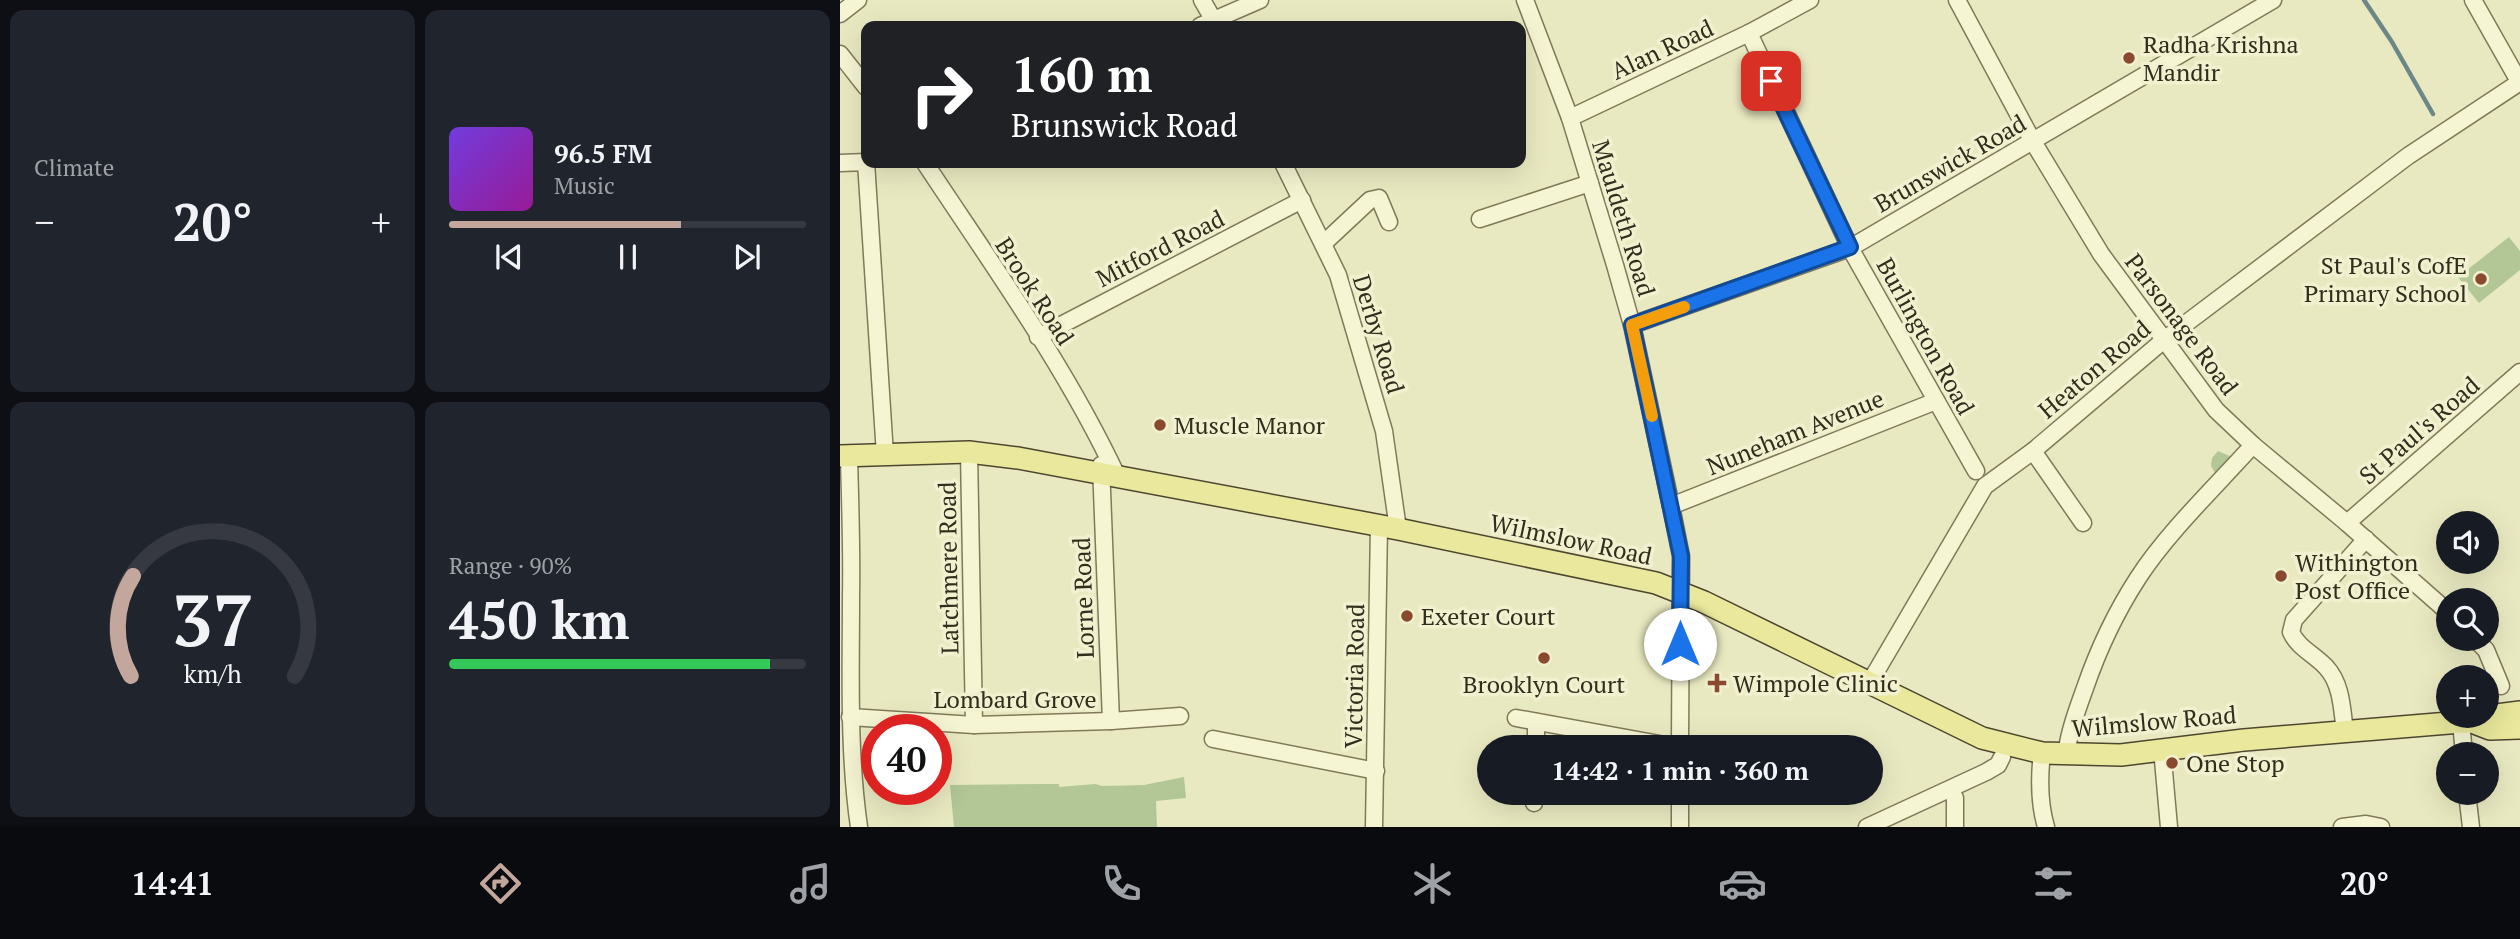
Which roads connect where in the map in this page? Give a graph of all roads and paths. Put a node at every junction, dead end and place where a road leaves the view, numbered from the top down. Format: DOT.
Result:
graph roads {
  1 [pos="858,0"];
  2 [pos="1202,0"];
  3 [pos="1260,0"];
  4 [pos="1525,0"];
  5 [pos="1810,0"];
  6 [pos="1957,0"];
  7 [pos="2273,0"];
  8 [pos="2473,0"];
  9 [pos="840,14"];
  10 [pos="1210,21"];
  11 [pos="1217,21"];
  12 [pos="1749,33"];
  13 [pos="840,54"];
  14 [pos="861,81"];
  15 [pos="2520,82"];
  16 [pos="1570,118"];
  17 [pos="2032,140"];
  18 [pos="861,162"];
  19 [pos="840,163"];
  20 [pos="866,168"];
  21 [pos="928,168"];
  22 [pos="1286,168"];
  23 [pos="1590,183"];
  24 [pos="1302,200"];
  25 [pos="1480,219"];
  26 [pos="1389,222"];
  27 [pos="1324,243"];
  28 [pos="1850,247"];
  29 [pos="1632,325"];
  30 [pos="1038,337"];
  31 [pos="2164,340"];
  32 [pos="2520,372"];
  33 [pos="1936,401"];
  34 [pos="2253,445"];
  35 [pos="2033,451"];
  36 [pos="969,452"];
  37 [pos="885,455"];
  38 [pos="844,456"];
  39 [pos="1976,471"];
  40 [pos="1109,474"];
  41 [pos="1671,506"];
  42 [pos="2083,523"];
  43 [pos="2347,523"];
  44 [pos="1388,527"];
  45 [pos="2366,539"];
  46 [pos="1681,591"];
  47 [pos="2436,601"];
  48 [pos="2486,651"];
  49 [pos="1870,682"];
  50 [pos="2501,686"];
  51 [pos="2520,712"];
  52 [pos="2499,715"];
  53 [pos="1180,716"];
  54 [pos="850,717"];
  55 [pos="1516,718"];
  56 [pos="1111,721"];
  57 [pos="1536,722"];
  58 [pos="2436,724"];
  59 [pos="974,725"];
  60 [pos="2487,728"];
  61 [pos="2520,729"];
  62 [pos="2345,732"];
  63 [pos="1536,735"];
  64 [pos="1610,735"];
  65 [pos="1678,735"];
  66 [pos="1213,739"];
  67 [pos="2162,749"];
  68 [pos="2042,753"];
  69 [pos="2066,755"];
  70 [pos="2002,757"];
  71 [pos="1376,771"];
  72 [pos="1951,790"];
  73 [pos="1680,805"];
  74 [pos="2469,805"];
  75 [pos="859,827"];
  76 [pos="1374,827"];
  77 [pos="1680,827"];
  78 [pos="1867,827"];
  79 [pos="1955,827"];
  80 [pos="2046,827"];
  81 [pos="2169,827"];
  82 [pos="2342,827"];
  83 [pos="2381,827"];
  84 [pos="2471,827"];
  1 -- 9 [label="street"];
  2 -- 10 [label="street"];
  3 -- 11 [label="street"];
  4 -- 16 [label="street, Mauldeth Road"];
  5 -- 12 [label="street, Alan Road"];
  6 -- 17 [label="street, Parsonage Road"];
  7 -- 17 [label="street, Brunswick Road"];
  8 -- 15 [label="street"];
  12 -- 16 [label="street, Alan Road"];
  12 -- 28 [label="street, Burlington Road"];
  13 -- 14 [label="street"];
  15 -- 31 [label="street, Heaton Road"];
  16 -- 23 [label="street, Mauldeth Road"];
  17 -- 28 [label="street, Brunswick Road"];
  17 -- 31 [label="street, Parsonage Road"];
  18 -- 19 [label="street"];
  20 -- 37 [label="street"];
  21 -- 30 [label="street, Brook Road"];
  22 -- 24 [label="street, Derby Road"];
  23 -- 25 [label="street"];
  23 -- 29 [label="street, Mauldeth Road"];
  24 -- 27 [label="street, Derby Road"];
  24 -- 30 [label="street, Mitford Road"];
  26 -- 27 [label="street"];
  27 -- 44 [label="street, Derby Road"];
  28 -- 29 [label="street, Brunswick Road"];
  28 -- 33 [label="street, Burlington Road"];
  29 -- 41 [label="street, Mauldeth Road"];
  30 -- 40 [label="street, Brook Road"];
  31 -- 34 [label="street, Parsonage Road"];
  31 -- 35 [label="street, Heaton Road"];
  32 -- 43 [label="street, St Paul's Road"];
  33 -- 39 [label="street, Burlington Road"];
  33 -- 41 [label="street, Nuneham Avenue"];
  34 -- 43 [label="street, Parsonage Road"];
  34 -- 69 [label="street"];
  35 -- 42 [label="street"];
  35 -- 49 [label="street, Heaton Road"];
  36 -- 37 [label="main road, Wilmslow Road"];
  36 -- 40 [label="main road, Wilmslow Road"];
  36 -- 59 [label="street, Latchmere Road"];
  37 -- 38 [label="main road, Wilmslow Road"];
  38 -- 54 [label="street"];
  40 -- 44 [label="main road, Wilmslow Road"];
  40 -- 56 [label="street, Lorne Road"];
  41 -- 46 [label="street, Mauldeth Road"];
  43 -- 45 [label="street, Parsonage Road"];
  44 -- 46 [label="main road, Wilmslow Road"];
  44 -- 71 [label="street, Victoria Road"];
  45 -- 47 [label="street, Parsonage Road"];
  45 -- 62 [label="street"];
  46 -- 49 [label="main road, Wilmslow Road"];
  46 -- 65 [label="street, Mauldeth Road"];
  48 -- 50 [label="street"];
  49 -- 68 [label="main road, Wilmslow Road"];
  51 -- 52 [label="main road, Wilmslow Road"];
  53 -- 56 [label="street, Lombard Grove"];
  54 -- 59 [label="street, Lombard Grove"];
  54 -- 75 [label="street"];
  55 -- 57 [label="street"];
  56 -- 59 [label="street, Lombard Grove"];
  57 -- 63 [label="street"];
  57 -- 64 [label="street"];
  58 -- 62 [label="main road, Wilmslow Road"];
  60 -- 61 [label="main road, Wilmslow Road"];
  62 -- 67 [label="main road, Wilmslow Road"];
  66 -- 71 [label="street"];
  67 -- 69 [label="main road, Wilmslow Road"];
  67 -- 81 [label="street"];
  68 -- 69 [label="main road, Wilmslow Road"];
  68 -- 80 [label="street"];
  70 -- 72 [label="street"];
  71 -- 76 [label="street, Victoria Road"];
  72 -- 78 [label="street"];
  72 -- 79 [label="street"];
  73 -- 77 [label="street"];
  74 -- 84 [label="street"];
  82 -- 83 [label="street"];
}
